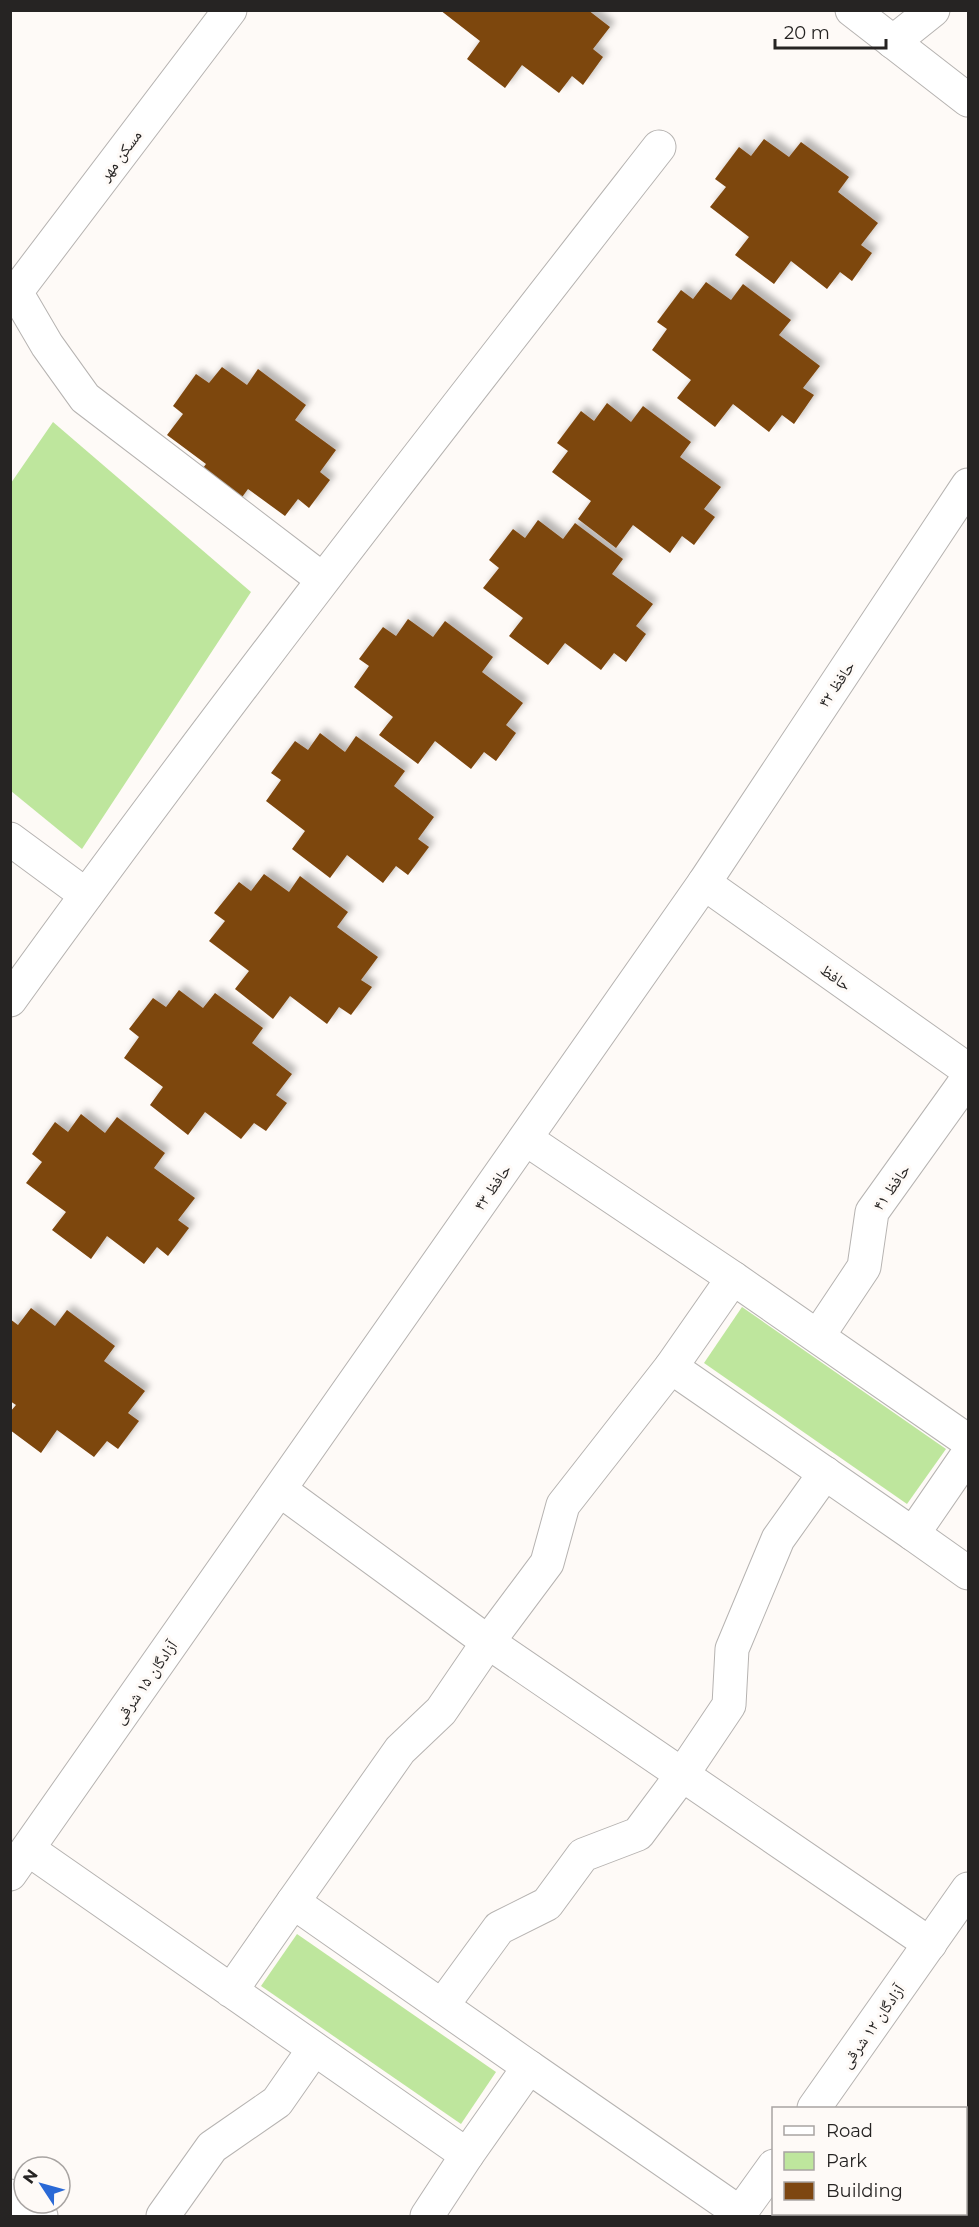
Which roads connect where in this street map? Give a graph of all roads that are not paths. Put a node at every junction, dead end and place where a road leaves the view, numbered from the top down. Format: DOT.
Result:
graph roads {
  1 [pos="230,10"];
  2 [pos="852,10"];
  3 [pos="933,10"];
  4 [pos="892,42"];
  5 [pos="969,100"];
  6 [pos="658,147"];
  7 [pos="13,296"];
  8 [pos="969,485"];
  9 [pos="322,579"];
  10 [pos="10,838"];
  11 [pos="704,884"];
  12 [pos="86,895"];
  13 [pos="10,1000"];
  14 [pos="969,1070"];
  15 [pos="969,1078"];
  16 [pos="526,1139"];
  17 [pos="733,1278"];
  18 [pos="818,1336"];
  19 [pos="671,1367"];
  20 [pos="969,1441"];
  21 [pos="969,1454"];
  22 [pos="825,1473"];
  23 [pos="280,1490"];
  24 [pos="913,1534"];
  25 [pos="969,1573"];
  26 [pos="488,1642"];
  27 [pos="682,1775"];
  28 [pos="19,1862"];
  29 [pos="969,1889"];
  30 [pos="293,1902"];
  31 [pos="930,1944"];
  32 [pos="231,1991"];
  33 [pos="442,2006"];
  34 [pos="314,2049"];
  35 [pos="529,2067"];
  36 [pos="815,2107"];
  37 [pos="467,2155"];
  38 [pos="772,2169"];
  39 [pos="10,2196"];
  40 [pos="739,2215"];
  41 [pos="41,2217"];
  42 [pos="163,2217"];
  43 [pos="427,2217"];
  1 -- 7 [label="street, مسکن مهر"];
  2 -- 4 [label="street"];
  3 -- 4 [label="street"];
  4 -- 5 [label="street"];
  6 -- 9 [label="street"];
  7 -- 9 [label="street"];
  8 -- 11 [label="street, حافظ ۴۲"];
  9 -- 12 [label="street"];
  10 -- 12 [label="street"];
  11 -- 14 [label="street, حافظ"];
  11 -- 16 [label="street, حافظ ۴۳"];
  12 -- 13 [label="street"];
  15 -- 18 [label="street, حافظ ۴۱"];
  16 -- 17 [label="street"];
  16 -- 23 [label="street, حافظ ۴۳"];
  17 -- 18 [label="street"];
  17 -- 19 [label="street"];
  18 -- 20 [label="street"];
  19 -- 22 [label="street"];
  19 -- 26 [label="street"];
  21 -- 24 [label="street"];
  22 -- 24 [label="street"];
  22 -- 27 [label="street"];
  23 -- 26 [label="street"];
  23 -- 28 [label="street, آزادگان ۱۵ شرقی"];
  24 -- 25 [label="street"];
  26 -- 27 [label="street"];
  26 -- 30 [label="street"];
  27 -- 31 [label="street"];
  27 -- 33 [label="street"];
  28 -- 32 [label="street"];
  29 -- 31 [label="street, آزادگان ۱۲ شرقی"];
  30 -- 32 [label="street"];
  30 -- 33 [label="street"];
  31 -- 36 [label="street, آزادگان ۱۲ شرقی"];
  32 -- 34 [label="street"];
  33 -- 35 [label="street"];
  34 -- 37 [label="street"];
  34 -- 42 [label="street"];
  35 -- 37 [label="street"];
  35 -- 40 [label="street"];
  37 -- 43 [label="street"];
  38 -- 40 [label="street"];
  39 -- 41 [label="street"];
}
